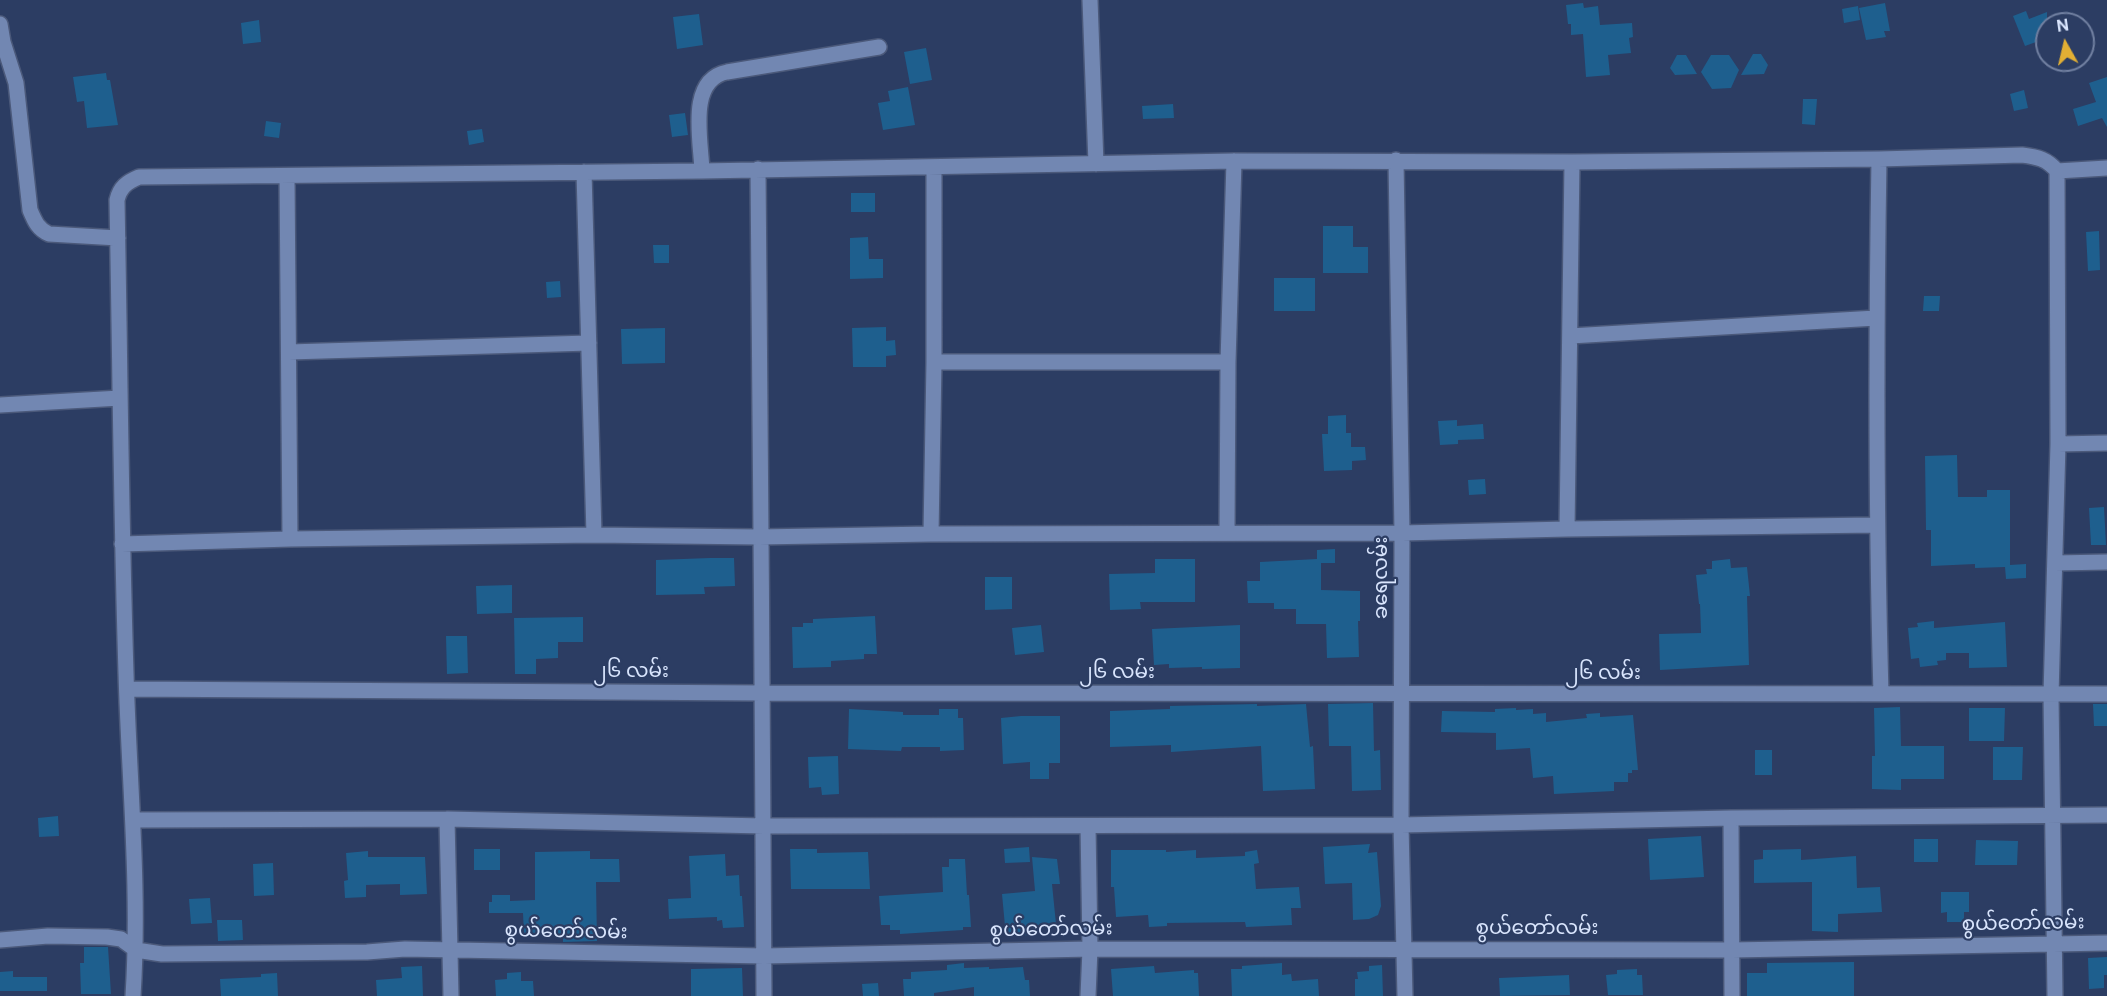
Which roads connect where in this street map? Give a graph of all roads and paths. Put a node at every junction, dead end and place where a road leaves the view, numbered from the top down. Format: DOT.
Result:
graph roads {
  1 [pos="1090,0"];
  2 [pos="0,24"];
  3 [pos="879,47"];
  4 [pos="1879,159"];
  5 [pos="1396,160"];
  6 [pos="1234,161"];
  7 [pos="1572,162"];
  8 [pos="1096,164"];
  9 [pos="934,167"];
  10 [pos="2107,168"];
  11 [pos="758,169"];
  12 [pos="702,171"];
  13 [pos="2057,171"];
  14 [pos="584,172"];
  15 [pos="287,176"];
  16 [pos="118,238"];
  17 [pos="1876,318"];
  18 [pos="1570,336"];
  19 [pos="590,343"];
  20 [pos="289,352"];
  21 [pos="934,362"];
  22 [pos="1228,363"];
  23 [pos="120,398"];
  24 [pos="0,405"];
  25 [pos="2107,443"];
  26 [pos="2058,444"];
  27 [pos="1876,525"];
  28 [pos="1567,529"];
  29 [pos="1227,532"];
  30 [pos="1402,533"];
  31 [pos="931,534"];
  32 [pos="594,535"];
  33 [pos="759,537"];
  34 [pos="290,539"];
  35 [pos="122,544"];
  36 [pos="2055,562"];
  37 [pos="2107,562"];
  38 [pos="127,689"];
  39 [pos="764,693"];
  40 [pos="1401,693"];
  41 [pos="1881,694"];
  42 [pos="2107,694"];
  43 [pos="2051,695"];
  44 [pos="2053,815"];
  45 [pos="2107,815"];
  46 [pos="1731,818"];
  47 [pos="447,819"];
  48 [pos="134,820"];
  49 [pos="1401,825"];
  50 [pos="764,826"];
  51 [pos="1088,826"];
  52 [pos="0,940"];
  53 [pos="2054,943"];
  54 [pos="2107,943"];
  55 [pos="1090,949"];
  56 [pos="1404,949"];
  57 [pos="136,950"];
  58 [pos="450,950"];
  59 [pos="1732,950"];
  60 [pos="764,956"];
  61 [pos="133,996"];
  62 [pos="450,996"];
  63 [pos="764,996"];
  64 [pos="1088,996"];
  65 [pos="1405,996"];
  66 [pos="1732,996"];
  67 [pos="2055,996"];
  1 -- 8 [label="street"];
  2 -- 16 [label="street"];
  3 -- 12 [label="street"];
  4 -- 7 [label="street"];
  4 -- 13 [label="street"];
  4 -- 17 [label="street"];
  5 -- 6 [label="street"];
  5 -- 7 [label="street"];
  5 -- 30 [label="street, ခရေလမ်း"];
  6 -- 8 [label="street"];
  6 -- 22 [label="street"];
  7 -- 18 [label="street"];
  8 -- 9 [label="street"];
  9 -- 11 [label="street"];
  9 -- 21 [label="street"];
  10 -- 13 [label="street"];
  11 -- 12 [label="street"];
  11 -- 33 [label="street"];
  12 -- 14 [label="street"];
  13 -- 26 [label="street"];
  14 -- 15 [label="street"];
  14 -- 19 [label="street"];
  15 -- 16 [label="street"];
  15 -- 20 [label="street"];
  16 -- 23 [label="street"];
  17 -- 18 [label="street"];
  17 -- 27 [label="street"];
  18 -- 28 [label="street"];
  19 -- 20 [label="street"];
  19 -- 32 [label="street"];
  20 -- 34 [label="street"];
  21 -- 22 [label="street"];
  21 -- 31 [label="street"];
  22 -- 29 [label="street"];
  23 -- 24 [label="street"];
  23 -- 35 [label="street"];
  25 -- 26 [label="street"];
  26 -- 36 [label="street"];
  27 -- 28 [label="street"];
  27 -- 41 [label="street"];
  28 -- 30 [label="street"];
  29 -- 30 [label="street"];
  29 -- 31 [label="street"];
  30 -- 40 [label="street, ခရေလမ်း"];
  31 -- 33 [label="street"];
  32 -- 33 [label="street"];
  32 -- 34 [label="street"];
  33 -- 39 [label="street"];
  34 -- 35 [label="street"];
  35 -- 38 [label="street"];
  36 -- 37 [label="street"];
  36 -- 43 [label="street"];
  38 -- 39 [label="street, ၂၆ လမ်း"];
  38 -- 48 [label="street"];
  39 -- 40 [label="street, ၂၆ လမ်း"];
  39 -- 50 [label="street"];
  40 -- 41 [label="street, ၂၆ လမ်း"];
  40 -- 49 [label="street, ခရေလမ်း"];
  41 -- 43 [label="street, ၂၆ လမ်း"];
  42 -- 43 [label="street, ၂၆ လမ်း"];
  43 -- 44 [label="street"];
  44 -- 45 [label="street"];
  44 -- 46 [label="street"];
  44 -- 53 [label="street"];
  46 -- 49 [label="street"];
  46 -- 59 [label="street"];
  47 -- 48 [label="street"];
  47 -- 50 [label="street"];
  47 -- 58 [label="street"];
  48 -- 57 [label="street"];
  49 -- 51 [label="street"];
  49 -- 56 [label="street, ခရေလမ်း"];
  50 -- 51 [label="street"];
  50 -- 60 [label="street"];
  51 -- 55 [label="street"];
  52 -- 57 [label="street, စွယ်တော်လမ်း"];
  53 -- 54 [label="street, စွယ်တော်လမ်း"];
  53 -- 59 [label="street, စွယ်တော်လမ်း"];
  53 -- 67 [label="street"];
  55 -- 56 [label="street, စွယ်တော်လမ်း"];
  55 -- 60 [label="street, စွယ်တော်လမ်း"];
  55 -- 64 [label="street"];
  56 -- 59 [label="street, စွယ်တော်လမ်း"];
  56 -- 65 [label="street, ခရေလမ်း"];
  57 -- 58 [label="street, စွယ်တော်လမ်း"];
  57 -- 61 [label="street"];
  58 -- 60 [label="street, စွယ်တော်လမ်း"];
  58 -- 62 [label="street"];
  59 -- 66 [label="street"];
  60 -- 63 [label="street"];
}
